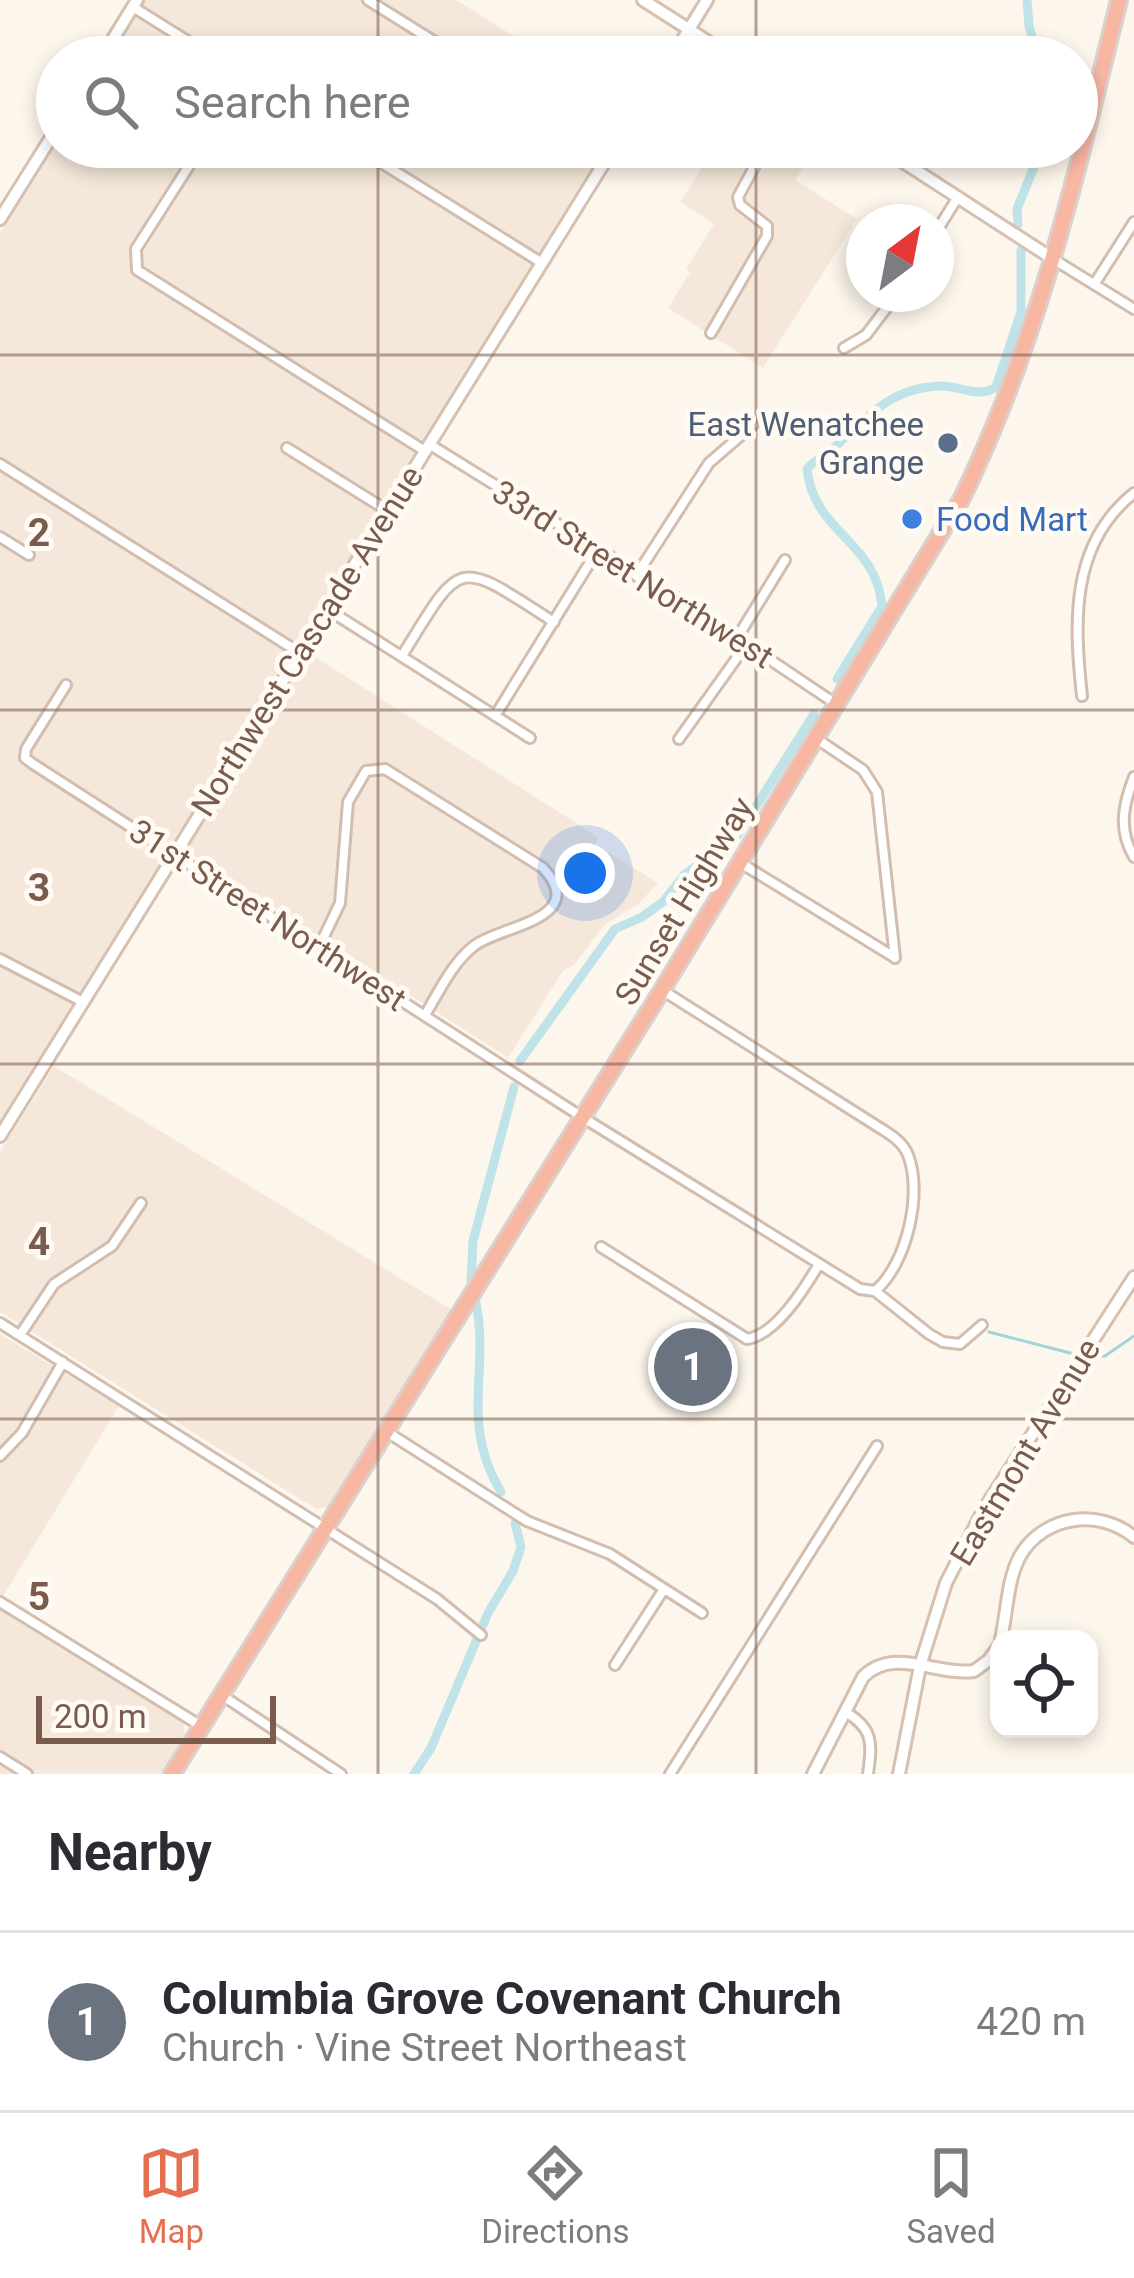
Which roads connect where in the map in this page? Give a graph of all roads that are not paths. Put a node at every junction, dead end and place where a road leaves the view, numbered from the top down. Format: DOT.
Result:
graph roads {
  1 [pos="368,0"];
  2 [pos="644,0"];
  3 [pos="707,0"];
  4 [pos="1119,0"];
  5 [pos="135,4"];
  6 [pos="689,30"];
  7 [pos="115,36"];
  8 [pos="181,36"];
  9 [pos="425,36"];
  10 [pos="685,36"];
  11 [pos="699,36"];
  12 [pos="1098,82"];
  13 [pos="36,162"];
  14 [pos="188,168"];
  15 [pos="390,168"];
  16 [pos="598,168"];
  17 [pos="754,168"];
  18 [pos="913,168"];
  19 [pos="1076,168"];
  20 [pos="958,196"];
  21 [pos="953,204"];
  22 [pos="0,220"];
  23 [pos="1134,222"];
  24 [pos="1053,259"];
  25 [pos="542,263"];
  26 [pos="1096,283"];
  27 [pos="1134,309"];
  28 [pos="883,312"];
  29 [pos="711,333"];
  30 [pos="844,348"];
  31 [pos="754,425"];
  32 [pos="287,448"];
  33 [pos="428,448"];
  34 [pos="0,464"];
  35 [pos="1134,493"];
  36 [pos="388,511"];
  37 [pos="0,537"];
  38 [pos="597,551"];
  39 [pos="29,555"];
  40 [pos="785,560"];
  41 [pos="636,576"];
  42 [pos="327,609"];
  43 [pos="554,622"];
  44 [pos="741,641"];
  45 [pos="300,652"];
  46 [pos="402,656"];
  47 [pos="65,685"];
  48 [pos="1082,696"];
  49 [pos="836,704"];
  50 [pos="495,716"];
  51 [pos="530,738"];
  52 [pos="815,738"];
  53 [pos="680,739"];
  54 [pos="1134,777"];
  55 [pos="175,855"];
  56 [pos="1134,856"];
  57 [pos="739,862"];
  58 [pos="319,947"];
  59 [pos="0,959"];
  60 [pos="662,990"];
  61 [pos="83,1003"];
  62 [pos="425,1015"];
  63 [pos="582,1117"];
  64 [pos="0,1136"];
  65 [pos="141,1203"];
  66 [pos="601,1247"];
  67 [pos="819,1264"];
  68 [pos="1134,1277"];
  69 [pos="875,1291"];
  70 [pos="0,1323"];
  71 [pos="982,1325"];
  72 [pos="20,1335"];
  73 [pos="63,1363"];
  74 [pos="386,1431"];
  75 [pos="878,1446"];
  76 [pos="0,1456"];
  77 [pos="326,1527"];
  78 [pos="1134,1537"];
  79 [pos="664,1589"];
  80 [pos="0,1602"];
  81 [pos="702,1613"];
  82 [pos="1003,1630"];
  83 [pos="481,1635"];
  84 [pos="990,1658"];
  85 [pos="615,1666"];
  86 [pos="920,1666"];
  87 [pos="221,1696"];
  88 [pos="845,1712"];
  89 [pos="202,1726"];
  90 [pos="0,1757"];
  91 [pos="27,1774"];
  92 [pos="172,1774"];
  93 [pos="341,1774"];
  94 [pos="670,1774"];
  95 [pos="813,1774"];
  96 [pos="868,1774"];
  97 [pos="899,1774"];
  1 -- 9 [label="street"];
  2 -- 6 [label="street"];
  3 -- 6 [label="street"];
  4 -- 12 [label="highway, Sunset Highway"];
  5 -- 7 [label="street"];
  5 -- 8 [label="street"];
  6 -- 10 [label="street"];
  6 -- 11 [label="street"];
  13 -- 22 [label="street"];
  14 -- 33 [label="street, 33rd Street Northwest"];
  15 -- 25 [label="street"];
  16 -- 25 [label="street, Northwest Cascade Avenue"];
  17 -- 29 [label="street"];
  18 -- 20 [label="street"];
  19 -- 24 [label="highway, Sunset Highway"];
  20 -- 21 [label="street"];
  20 -- 24 [label="street"];
  23 -- 26 [label="street"];
  24 -- 26 [label="street"];
  24 -- 49 [label="highway, Sunset Highway"];
  25 -- 33 [label="street, Northwest Cascade Avenue"];
  26 -- 27 [label="street"];
  28 -- 30 [label="street"];
  31 -- 41 [label="street"];
  32 -- 36 [label="street"];
  33 -- 36 [label="street, Northwest Cascade Avenue"];
  33 -- 38 [label="street, 33rd Street Northwest"];
  34 -- 45 [label="street"];
  35 -- 48 [label="street"];
  36 -- 42 [label="street, Northwest Cascade Avenue"];
  37 -- 39 [label="street"];
  38 -- 41 [label="street, 33rd Street Northwest"];
  38 -- 43 [label="street"];
  40 -- 44 [label="street"];
  41 -- 44 [label="street, 33rd Street Northwest"];
  42 -- 45 [label="street, Northwest Cascade Avenue"];
  42 -- 46 [label="street"];
  43 -- 46 [label="street"];
  43 -- 50 [label="street"];
  44 -- 49 [label="street, 33rd Street Northwest"];
  44 -- 53 [label="street"];
  45 -- 55 [label="street, Northwest Cascade Avenue"];
  46 -- 50 [label="street"];
  47 -- 55 [label="street, 31st Street Northwest"];
  49 -- 52 [label="highway, Sunset Highway"];
  50 -- 51 [label="street"];
  52 -- 57 [label="highway, Sunset Highway"];
  52 -- 57 [label="street"];
  54 -- 56 [label="street"];
  55 -- 58 [label="street, 31st Street Northwest"];
  55 -- 61 [label="street, Northwest Cascade Avenue"];
  57 -- 60 [label="highway, Sunset Highway"];
  58 -- 62 [label="street, 31st Street Northwest"];
  58 -- 62 [label="street"];
  59 -- 61 [label="street"];
  60 -- 63 [label="highway, Sunset Highway"];
  60 -- 69 [label="street"];
  61 -- 64 [label="street, Northwest Cascade Avenue"];
  62 -- 63 [label="street, 31st Street Northwest"];
  63 -- 67 [label="street, 31st Street Northwest"];
  63 -- 74 [label="highway, Sunset Highway"];
  65 -- 72 [label="street"];
  66 -- 67 [label="street"];
  67 -- 69 [label="street, 31st Street Northwest"];
  68 -- 86 [label="street, Eastmont Avenue"];
  69 -- 71 [label="street, 31st Street Northwest"];
  70 -- 72 [label="street"];
  72 -- 73 [label="street"];
  73 -- 76 [label="street"];
  73 -- 77 [label="street"];
  74 -- 77 [label="highway, Sunset Highway"];
  74 -- 79 [label="street"];
  75 -- 94 [label="street"];
  77 -- 83 [label="street"];
  77 -- 87 [label="highway, Sunset Highway"];
  78 -- 82 [label="street"];
  79 -- 81 [label="street"];
  79 -- 85 [label="street"];
  80 -- 89 [label="street"];
  84 -- 86 [label="street"];
  86 -- 88 [label="street"];
  86 -- 97 [label="street, Eastmont Avenue"];
  87 -- 89 [label="highway, Sunset Highway"];
  87 -- 93 [label="street"];
  88 -- 95 [label="street"];
  88 -- 96 [label="street"];
  89 -- 92 [label="highway, Sunset Highway"];
  90 -- 91 [label="street"];
}
